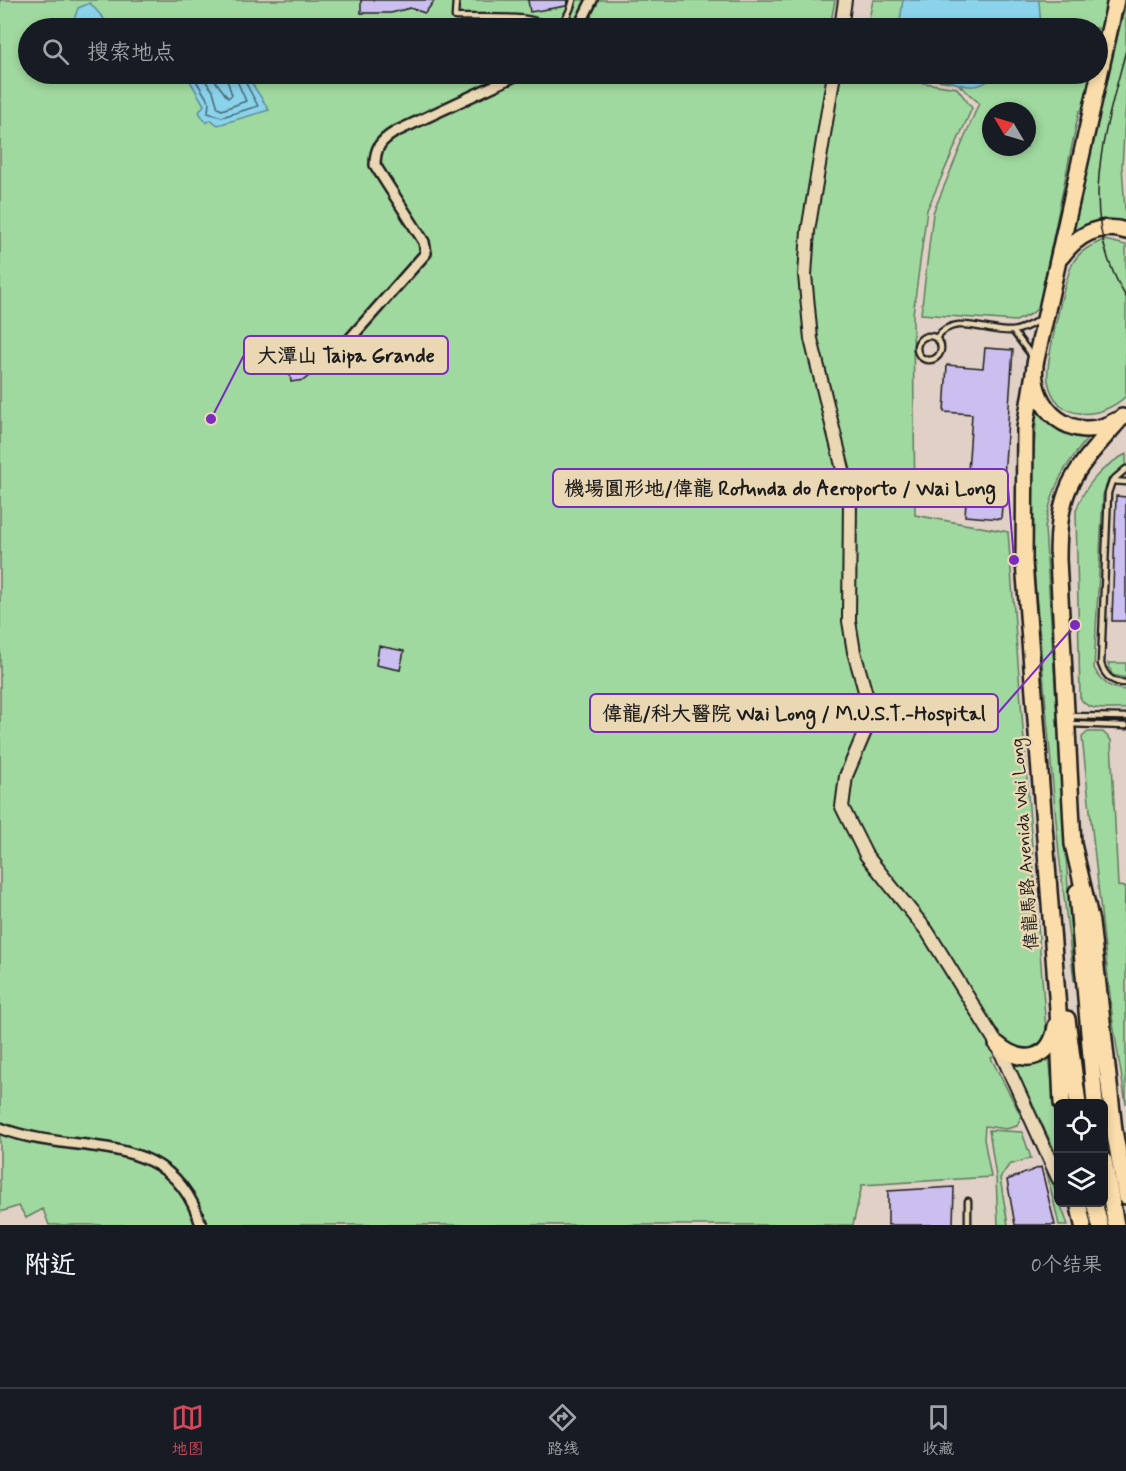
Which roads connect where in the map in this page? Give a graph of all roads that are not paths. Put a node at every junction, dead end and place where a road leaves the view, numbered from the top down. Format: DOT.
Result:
graph roads {
  1 [pos="456,0"];
  2 [pos="573,0"];
  3 [pos="592,0"];
  4 [pos="845,0"];
  5 [pos="1116,0"];
  6 [pos="521,18"];
  7 [pos="565,18"];
  8 [pos="583,18"];
  9 [pos="842,18"];
  10 [pos="1108,36"];
  11 [pos="498,84"];
  12 [pos="832,84"];
  13 [pos="1098,84"];
  14 [pos="1126,231"];
  15 [pos="1059,260"];
  16 [pos="1047,313"];
  17 [pos="1013,331"];
  18 [pos="936,338"];
  19 [pos="332,359"];
  20 [pos="1035,366"];
  21 [pos="1125,416"];
  22 [pos="1126,469"];
  23 [pos="1112,481"];
  24 [pos="1126,482"];
  25 [pos="1126,683"];
  26 [pos="1126,717"];
  27 [pos="1067,720"];
  28 [pos="1126,726"];
  29 [pos="1044,844"];
  30 [pos="1073,844"];
  31 [pos="1058,1009"];
  32 [pos="997,1044"];
  33 [pos="1062,1099"];
  34 [pos="1077,1099"];
  35 [pos="1095,1099"];
  36 [pos="0,1128"];
  37 [pos="1111,1161"];
  38 [pos="1054,1167"];
  39 [pos="1126,1178"];
  40 [pos="1126,1196"];
  41 [pos="968,1202"];
  42 [pos="1072,1207"];
  43 [pos="1079,1207"];
  44 [pos="1095,1207"];
  45 [pos="199,1223"];
  46 [pos="968,1225"];
  47 [pos="1082,1225"];
  48 [pos="1100,1225"];
  49 [pos="1116,1225"];
  1 -- 6 [label="lane"];
  2 -- 7 [label="lane"];
  3 -- 8 [label="street"];
  4 -- 9 [label="street"];
  5 -- 10 [label="main road"];
  11 -- 19 [label="street"];
  12 -- 32 [label="street"];
  13 -- 15 [label="main road"];
  14 -- 15 [label="main road"];
  15 -- 16 [label="main road, 偉龍馬路 Avenida Wai Long"];
  16 -- 17 [label="lane"];
  16 -- 20 [label="main road, 偉龍馬路 Avenida Wai Long"];
  17 -- 18 [label="lane"];
  17 -- 20 [label="lane"];
  18 -- 18 [label="lane"];
  20 -- 21 [label="main road"];
  20 -- 29 [label="main road, 偉龍馬路 Avenida Wai Long"];
  21 -- 27 [label="main road"];
  22 -- 23 [label="lane"];
  23 -- 24 [label="lane"];
  23 -- 25 [label="lane"];
  26 -- 27 [label="lane"];
  27 -- 28 [label="lane"];
  27 -- 30 [label="main road"];
  29 -- 31 [label="main road, 偉龍馬路 Avenida Wai Long"];
  29 -- 34 [label="main road"];
  30 -- 35 [label="main road"];
  30 -- 37 [label="main road"];
  31 -- 32 [label="main road"];
  31 -- 33 [label="main road, 偉龍馬路 Avenida Wai Long"];
  32 -- 38 [label="street"];
  36 -- 45 [label="street"];
  37 -- 39 [label="lane"];
  37 -- 40 [label="main road"];
  37 -- 49 [label="main road"];
  41 -- 46 [label="lane"];
  42 -- 47 [label="street"];
  43 -- 47 [label="main road"];
  44 -- 48 [label="main road"];
}
